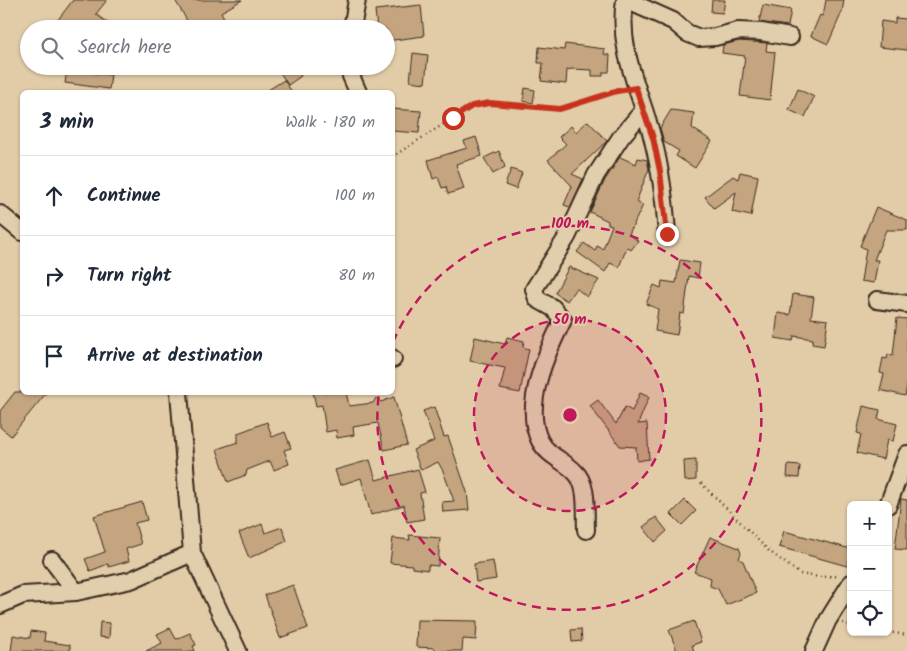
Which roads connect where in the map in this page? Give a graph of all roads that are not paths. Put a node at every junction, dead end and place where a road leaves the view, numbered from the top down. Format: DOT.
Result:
graph roads {
  1 [pos="357,0"];
  2 [pos="625,0"];
  3 [pos="354,20"];
  4 [pos="790,37"];
  5 [pos="351,75"];
  6 [pos="357,90"];
  7 [pos="643,111"];
  8 [pos="0,214"];
  9 [pos="20,230"];
  10 [pos="667,234"];
  11 [pos="877,300"];
  12 [pos="907,304"];
  13 [pos="179,395"];
  14 [pos="907,454"];
  15 [pos="889,501"];
  16 [pos="586,530"];
  17 [pos="192,553"];
  18 [pos="52,560"];
  19 [pos="847,579"];
  20 [pos="76,592"];
  21 [pos="0,605"];
  22 [pos="238,651"];
  23 [pos="814,651"];
  1 -- 3 [label="street"];
  2 -- 4 [label="street"];
  2 -- 7 [label="street"];
  5 -- 6 [label="street"];
  7 -- 10 [label="street"];
  7 -- 16 [label="street"];
  8 -- 9 [label="street"];
  11 -- 12 [label="street"];
  13 -- 17 [label="street"];
  14 -- 15 [label="street"];
  17 -- 20 [label="street"];
  17 -- 22 [label="street"];
  18 -- 20 [label="street"];
  19 -- 23 [label="street"];
  20 -- 21 [label="street"];
}
